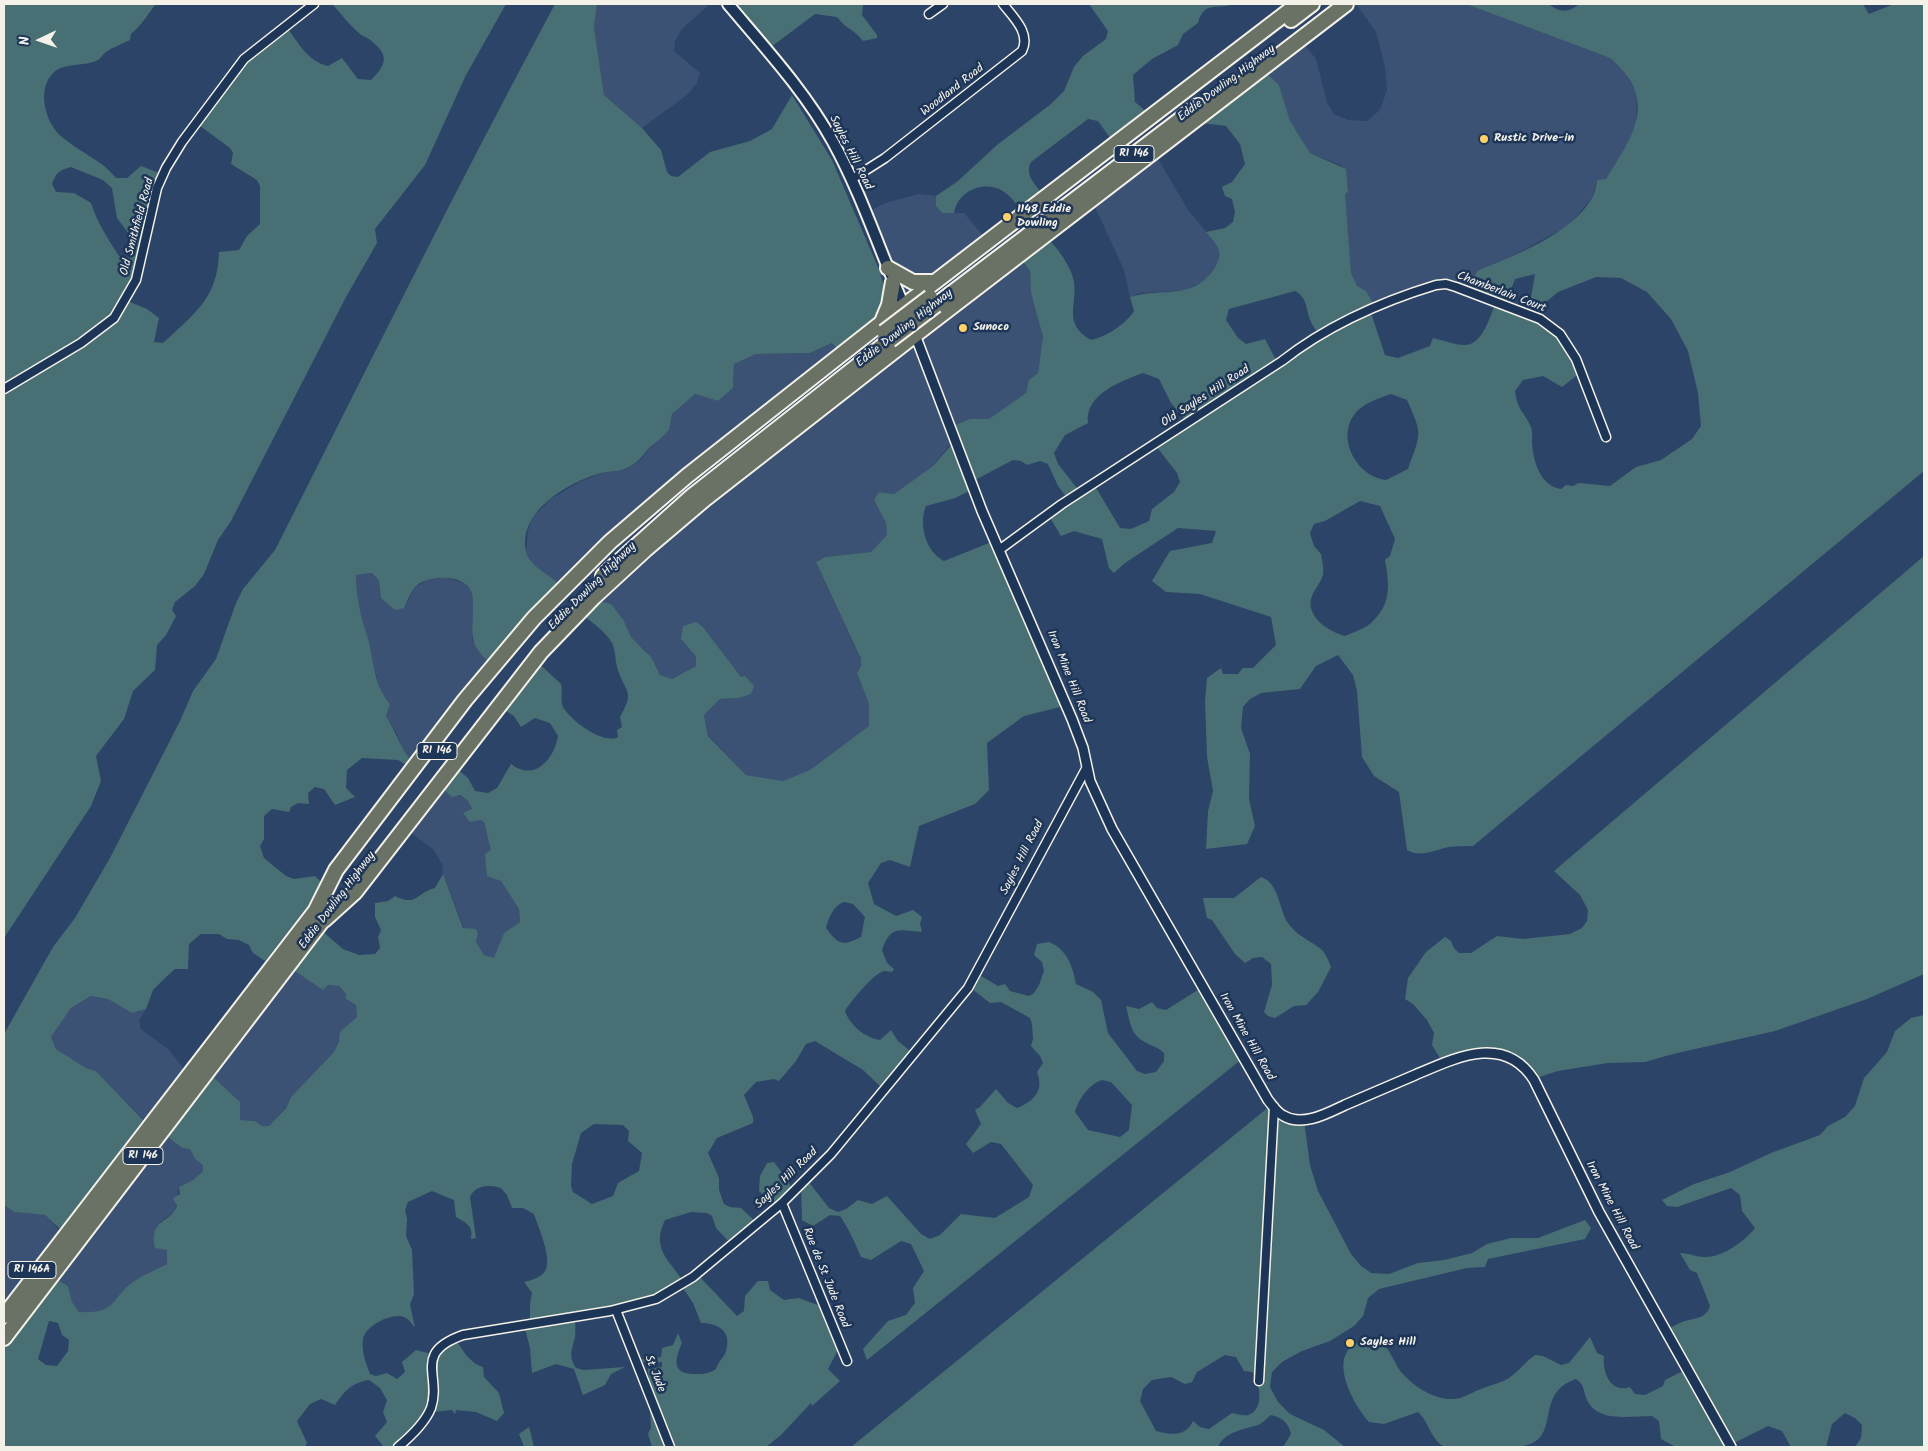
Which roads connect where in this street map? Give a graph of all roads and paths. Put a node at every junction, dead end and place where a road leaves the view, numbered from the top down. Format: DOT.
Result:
graph roads {
  1 [pos="314,4"];
  2 [pos="728,4"];
  3 [pos="943,4"];
  4 [pos="1003,4"];
  5 [pos="1298,4"];
  6 [pos="1312,4"];
  7 [pos="1332,4"];
  8 [pos="1346,4"];
  9 [pos="929,14"];
  10 [pos="852,179"];
  11 [pos="888,268"];
  12 [pos="893,282"];
  13 [pos="935,282"];
  14 [pos="1436,285"];
  15 [pos="933,301"];
  16 [pos="904,306"];
  17 [pos="885,332"];
  18 [pos="915,335"];
  19 [pos="4,389"];
  20 [pos="1606,437"];
  21 [pos="1000,550"];
  22 [pos="1087,766"];
  23 [pos="319,916"];
  24 [pos="1274,1107"];
  25 [pos="782,1203"];
  26 [pos="63,1240"];
  27 [pos="4,1302"];
  28 [pos="616,1310"];
  29 [pos="6,1327"];
  30 [pos="4,1342"];
  31 [pos="848,1361"];
  32 [pos="1259,1381"];
  33 [pos="398,1447"];
  34 [pos="670,1447"];
  35 [pos="1731,1447"];
  1 -- 19 [label="street, Old Smithfield Road"];
  2 -- 10 [label="main road, Sayles Hill Road"];
  3 -- 9 [label="street"];
  4 -- 10 [label="street, Woodland Road"];
  5 -- 13 [label="highway"];
  6 -- 15 [label="highway, Eddie Dowling Highway / RI 146"];
  7 -- 15 [label="highway, Eddie Dowling Highway / RI 146"];
  8 -- 18 [label="highway"];
  10 -- 11 [label="main road, Sayles Hill Road"];
  11 -- 12 [label="main road, Sayles Hill Road"];
  11 -- 13 [label="highway"];
  12 -- 16 [label="main road, Sayles Hill Road"];
  12 -- 17 [label="highway"];
  13 -- 16 [label="highway"];
  14 -- 20 [label="street, Chamberlain Court"];
  14 -- 21 [label="street, Old Sayles Hill Road"];
  15 -- 17 [label="highway, Eddie Dowling Highway / RI 146, bridge"];
  16 -- 17 [label="highway"];
  16 -- 18 [label="street, Sayles Hill Road"];
  17 -- 23 [label="highway, Eddie Dowling Highway / RI 146"];
  18 -- 21 [label="street, Iron Mine Hill Road"];
  18 -- 23 [label="highway"];
  21 -- 22 [label="street, Iron Mine Hill Road"];
  22 -- 24 [label="street, Iron Mine Hill Road"];
  22 -- 25 [label="street, Sayles Hill Road"];
  23 -- 26 [label="highway, Eddie Dowling Highway / RI 146"];
  23 -- 29 [label="highway, Eddie Dowling Highway / RI 146"];
  24 -- 32 [label="street"];
  24 -- 35 [label="street, Iron Mine Hill Road"];
  25 -- 28 [label="street, Sayles Hill Road"];
  25 -- 31 [label="street, Rue de St Jude Road"];
  26 -- 27 [label="highway, RI 146A"];
  26 -- 29 [label="highway, RI 146"];
  28 -- 33 [label="street, Sayles Hill Road"];
  28 -- 34 [label="street, St Jude"];
  29 -- 30 [label="highway"];
}
